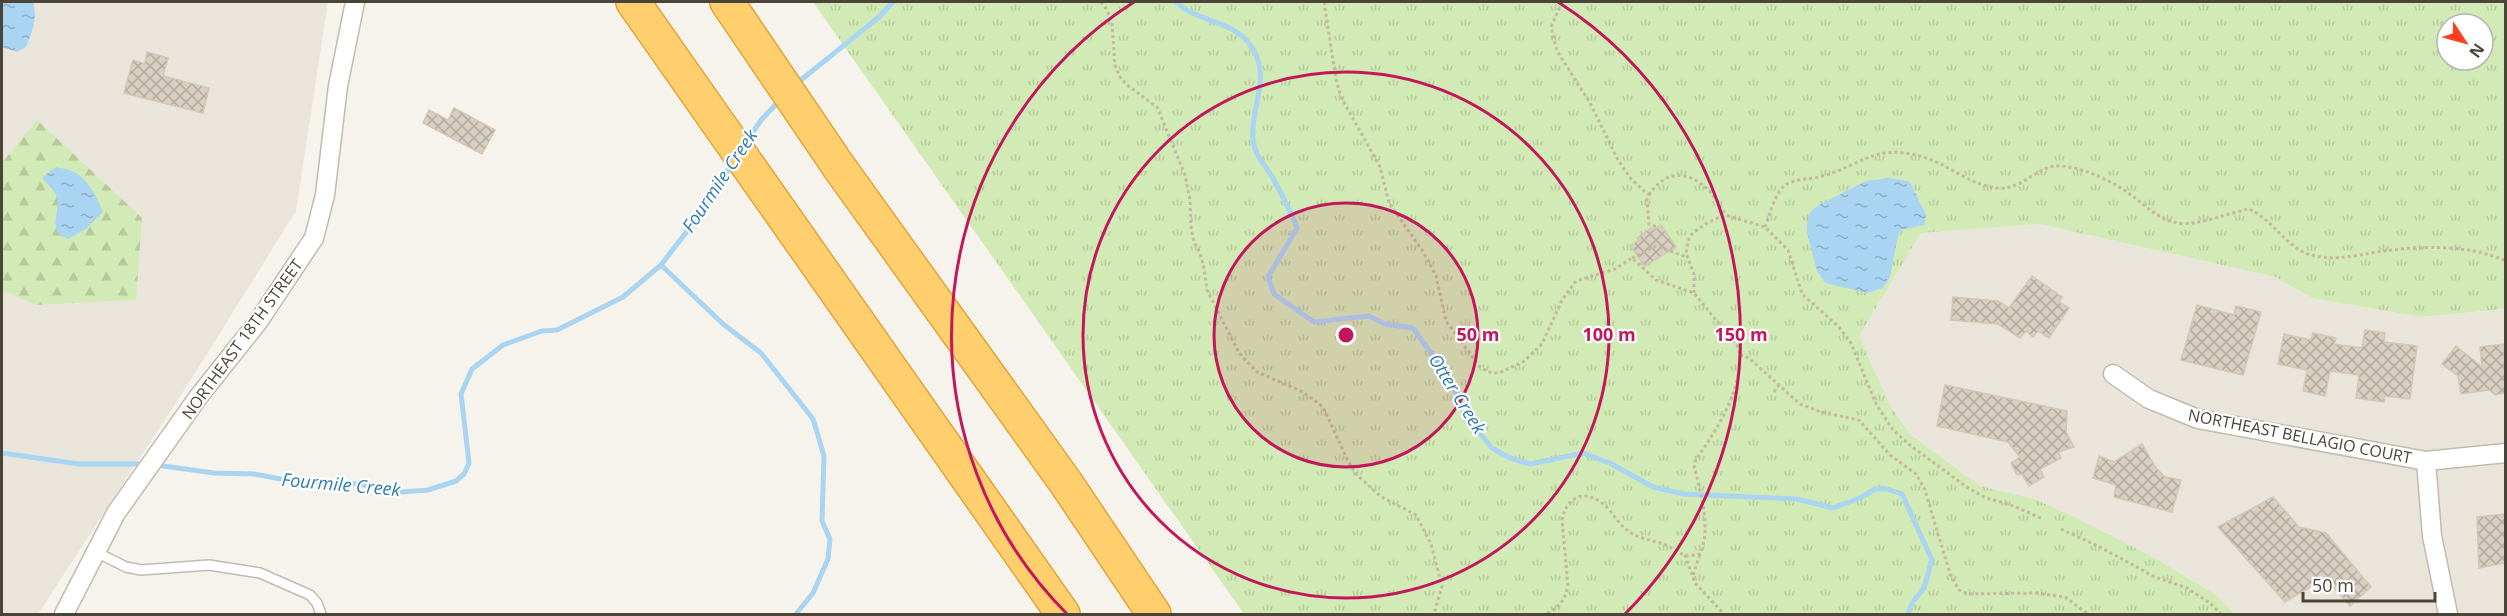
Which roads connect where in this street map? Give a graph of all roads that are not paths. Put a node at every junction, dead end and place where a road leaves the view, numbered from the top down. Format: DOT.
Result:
graph roads {
  1 [pos="355,2"];
  2 [pos="633,2"];
  3 [pos="727,2"];
  4 [pos="2113,374"];
  5 [pos="2505,453"];
  6 [pos="2426,461"];
  7 [pos="96,552"];
  8 [pos="64,615"];
  9 [pos="321,615"];
  10 [pos="1064,615"];
  11 [pos="1154,615"];
  12 [pos="2448,615"];
  1 -- 7 [label="street, NORTHEAST 18TH STREET"];
  2 -- 10 [label="highway"];
  3 -- 11 [label="highway"];
  4 -- 6 [label="street, NORTHEAST BELLAGIO COURT"];
  5 -- 6 [label="street, NORTHEAST BELLAGIO COURT"];
  6 -- 12 [label="street"];
  7 -- 8 [label="street, NORTHEAST 18TH STREET"];
  7 -- 9 [label="lane"];
}
